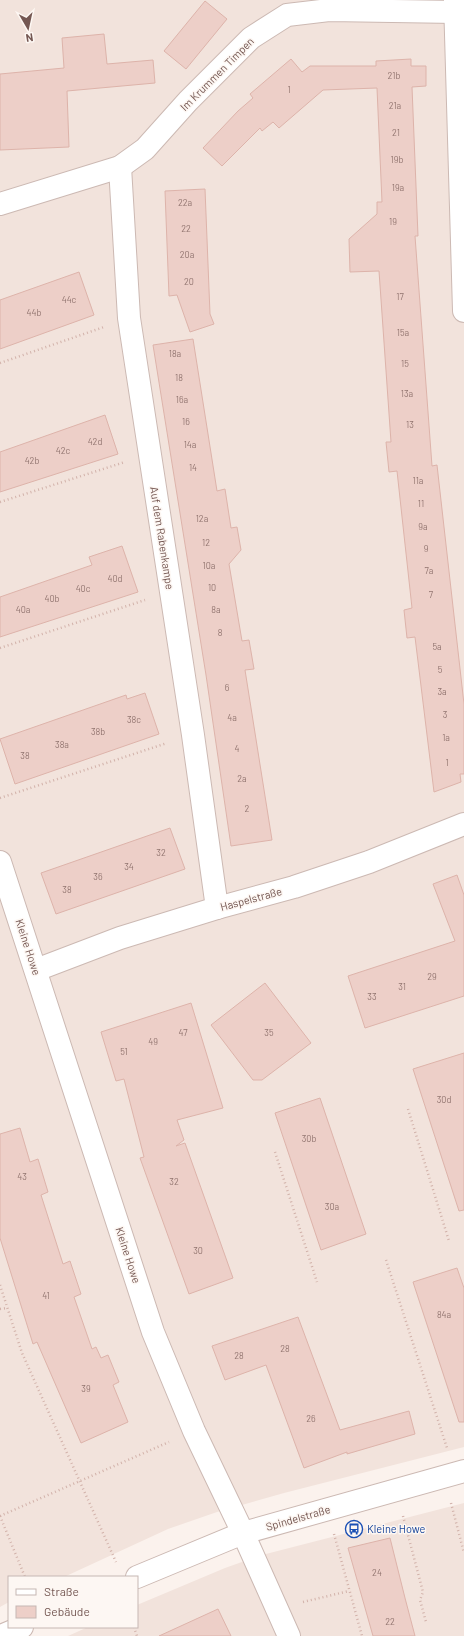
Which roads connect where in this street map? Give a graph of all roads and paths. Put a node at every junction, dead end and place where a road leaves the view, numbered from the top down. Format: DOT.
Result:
graph roads {
  1 [pos="456,6"];
  2 [pos="120,167"];
  3 [pos="0,204"];
  4 [pos="464,311"];
  5 [pos="129,318"];
  6 [pos="0,363"];
  7 [pos="149,454"];
  8 [pos="0,502"];
  9 [pos="170,591"];
  10 [pos="0,648"];
  11 [pos="193,735"];
  12 [pos="0,798"];
  13 [pos="464,824"];
  14 [pos="0,862"];
  15 [pos="217,908"];
  16 [pos="36,970"];
  17 [pos="408,1109"];
  18 [pos="274,1152"];
  19 [pos="449,1241"];
  20 [pos="386,1260"];
  21 [pos="317,1282"];
  22 [pos="0,1285"];
  23 [pos="8,1308"];
  24 [pos="0,1309"];
  25 [pos="194,1431"];
  26 [pos="454,1474"];
  27 [pos="80,1481"];
  28 [pos="397,1490"];
  29 [pos="327,1510"];
  30 [pos="0,1516"];
  31 [pos="244,1534"];
  32 [pos="464,1553"];
  33 [pos="117,1563"];
  34 [pos="25,1576"];
  35 [pos="138,1577"];
  36 [pos="349,1591"];
  37 [pos="277,1608"];
  38 [pos="426,1622"];
  39 [pos="20,1628"];
  40 [pos="1,1636"];
  41 [pos="289,1636"];
  42 [pos="362,1636"];
  1 -- 2 [label="street, Im Krummen Timpen"];
  1 -- 4 [label="street"];
  2 -- 3 [label="street, Im Krummen Timpen"];
  2 -- 5 [label="street, Auf dem Rabenkampe"];
  5 -- 6 [label="path"];
  5 -- 7 [label="street, Auf dem Rabenkampe"];
  7 -- 8 [label="path"];
  7 -- 9 [label="street, Auf dem Rabenkampe"];
  9 -- 10 [label="path"];
  9 -- 11 [label="street, Auf dem Rabenkampe"];
  11 -- 12 [label="path"];
  11 -- 15 [label="street, Auf dem Rabenkampe"];
  13 -- 15 [label="street, Haspelstraße"];
  14 -- 16 [label="street, Kleine Howe"];
  15 -- 16 [label="street, Haspelstraße"];
  16 -- 25 [label="street, Kleine Howe"];
  17 -- 19 [label="path"];
  18 -- 21 [label="path"];
  20 -- 26 [label="path"];
  22 -- 23 [label="path"];
  23 -- 24 [label="path"];
  23 -- 27 [label="path"];
  25 -- 27 [label="path"];
  25 -- 31 [label="street, Kleine Howe"];
  26 -- 28 [label="street, Spindelstraße"];
  26 -- 32 [label="path"];
  27 -- 30 [label="path"];
  27 -- 33 [label="path"];
  28 -- 29 [label="street, Spindelstraße"];
  28 -- 38 [label="path"];
  29 -- 31 [label="street, Spindelstraße"];
  29 -- 36 [label="path"];
  30 -- 34 [label="path"];
  31 -- 35 [label="street, Spindelstraße"];
  31 -- 37 [label="street, Kleine Howe"];
  36 -- 37 [label="path"];
  36 -- 42 [label="path"];
  37 -- 41 [label="street, Kleine Howe"];
  39 -- 40 [label="street"];
}
